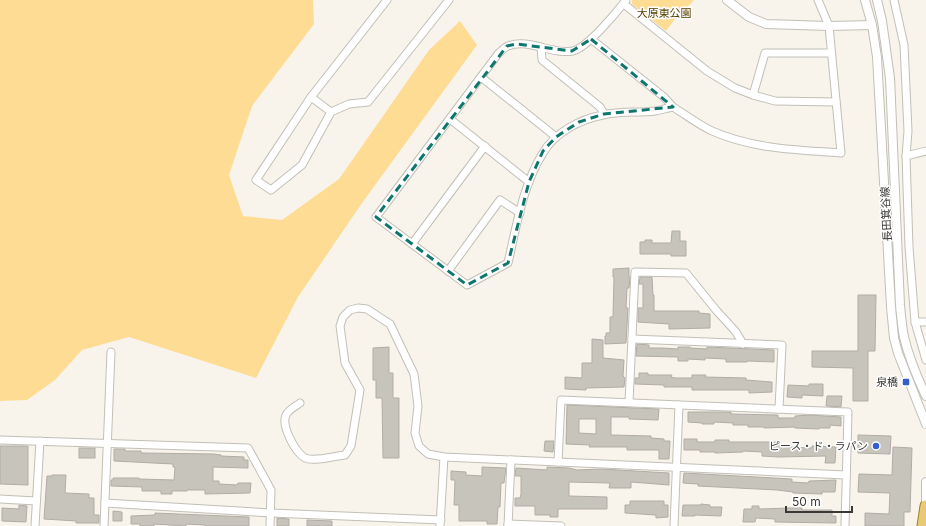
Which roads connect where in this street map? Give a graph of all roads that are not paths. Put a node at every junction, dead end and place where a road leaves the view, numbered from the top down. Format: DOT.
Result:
graph roads {
  1 [pos="387,0"];
  2 [pos="449,0"];
  3 [pos="727,0"];
  4 [pos="818,0"];
  5 [pos="865,0"];
  6 [pos="877,0"];
  7 [pos="894,0"];
  8 [pos="625,2"];
  9 [pos="872,25"];
  10 [pos="829,26"];
  11 [pos="591,39"];
  12 [pos="541,48"];
  13 [pos="831,53"];
  14 [pos="481,78"];
  15 [pos="753,95"];
  16 [pos="311,97"];
  17 [pos="836,102"];
  18 [pos="673,107"];
  19 [pos="331,112"];
  20 [pos="604,114"];
  21 [pos="450,119"];
  22 [pos="556,137"];
  23 [pos="485,146"];
  24 [pos="926,150"];
  25 [pos="906,156"];
  26 [pos="529,182"];
  27 [pos="520,213"];
  28 [pos="412,244"];
  29 [pos="448,272"];
  30 [pos="915,322"];
  31 [pos="926,322"];
  32 [pos="632,339"];
  33 [pos="743,344"];
  34 [pos="111,352"];
  35 [pos="926,360"];
  36 [pos="924,387"];
  37 [pos="926,396"];
  38 [pos="629,402"];
  39 [pos="300,403"];
  40 [pos="679,405"];
  41 [pos="779,409"];
  42 [pos="926,424"];
  43 [pos="0,440"];
  44 [pos="40,441"];
  45 [pos="107,442"];
  46 [pos="444,457"];
  47 [pos="511,460"];
  48 [pos="558,462"];
  49 [pos="676,467"];
  50 [pos="846,474"];
  51 [pos="926,482"];
  52 [pos="0,499"];
  53 [pos="926,500"];
  54 [pos="36,501"];
  55 [pos="105,503"];
  56 [pos="926,506"];
  57 [pos="271,513"];
  58 [pos="441,523"];
  59 [pos="508,525"];
  60 [pos="35,526"];
  61 [pos="104,526"];
  62 [pos="270,526"];
  63 [pos="561,526"];
  64 [pos="674,526"];
  65 [pos="845,526"];
  66 [pos="923,526"];
  1 -- 16 [label="street"];
  2 -- 19 [label="street"];
  3 -- 10 [label="street"];
  4 -- 10 [label="street"];
  5 -- 9 [label="street, 長田箕谷線"];
  6 -- 36 [label="street, 長田箕谷線"];
  7 -- 25 [label="street"];
  8 -- 11 [label="street"];
  8 -- 15 [label="street"];
  9 -- 10 [label="street"];
  9 -- 42 [label="street, 長田箕谷線"];
  10 -- 13 [label="street"];
  11 -- 12 [label="street"];
  11 -- 18 [label="street"];
  12 -- 14 [label="street"];
  12 -- 20 [label="street"];
  13 -- 15 [label="street"];
  13 -- 17 [label="street"];
  14 -- 21 [label="street"];
  14 -- 22 [label="street"];
  15 -- 17 [label="street"];
  16 -- 19 [label="street"];
  16 -- 19 [label="street"];
  17 -- 18 [label="street"];
  18 -- 20 [label="street"];
  20 -- 22 [label="street"];
  21 -- 23 [label="street"];
  21 -- 28 [label="street"];
  22 -- 26 [label="street"];
  23 -- 26 [label="street"];
  23 -- 28 [label="street"];
  24 -- 25 [label="street"];
  25 -- 30 [label="street"];
  26 -- 27 [label="street"];
  27 -- 29 [label="street"];
  27 -- 29 [label="street"];
  28 -- 29 [label="street"];
  30 -- 31 [label="street"];
  30 -- 35 [label="street"];
  32 -- 33 [label="street"];
  32 -- 33 [label="street"];
  32 -- 38 [label="street"];
  33 -- 41 [label="street"];
  34 -- 45 [label="street"];
  36 -- 37 [label="street, 長田箕谷線"];
  38 -- 40 [label="street"];
  38 -- 48 [label="street"];
  39 -- 46 [label="street"];
  40 -- 41 [label="street"];
  40 -- 49 [label="street"];
  41 -- 50 [label="street"];
  43 -- 44 [label="street"];
  44 -- 45 [label="street"];
  44 -- 54 [label="street"];
  45 -- 55 [label="street"];
  45 -- 57 [label="street"];
  46 -- 47 [label="street"];
  46 -- 58 [label="street"];
  47 -- 48 [label="street"];
  47 -- 59 [label="street"];
  48 -- 49 [label="street"];
  49 -- 50 [label="street"];
  49 -- 64 [label="street"];
  50 -- 65 [label="street"];
  51 -- 53 [label="street"];
  52 -- 54 [label="street"];
  54 -- 60 [label="street"];
  55 -- 57 [label="street"];
  55 -- 61 [label="street"];
  56 -- 66 [label="main road"];
  57 -- 58 [label="street"];
  57 -- 62 [label="street"];
  59 -- 63 [label="street"];
}
